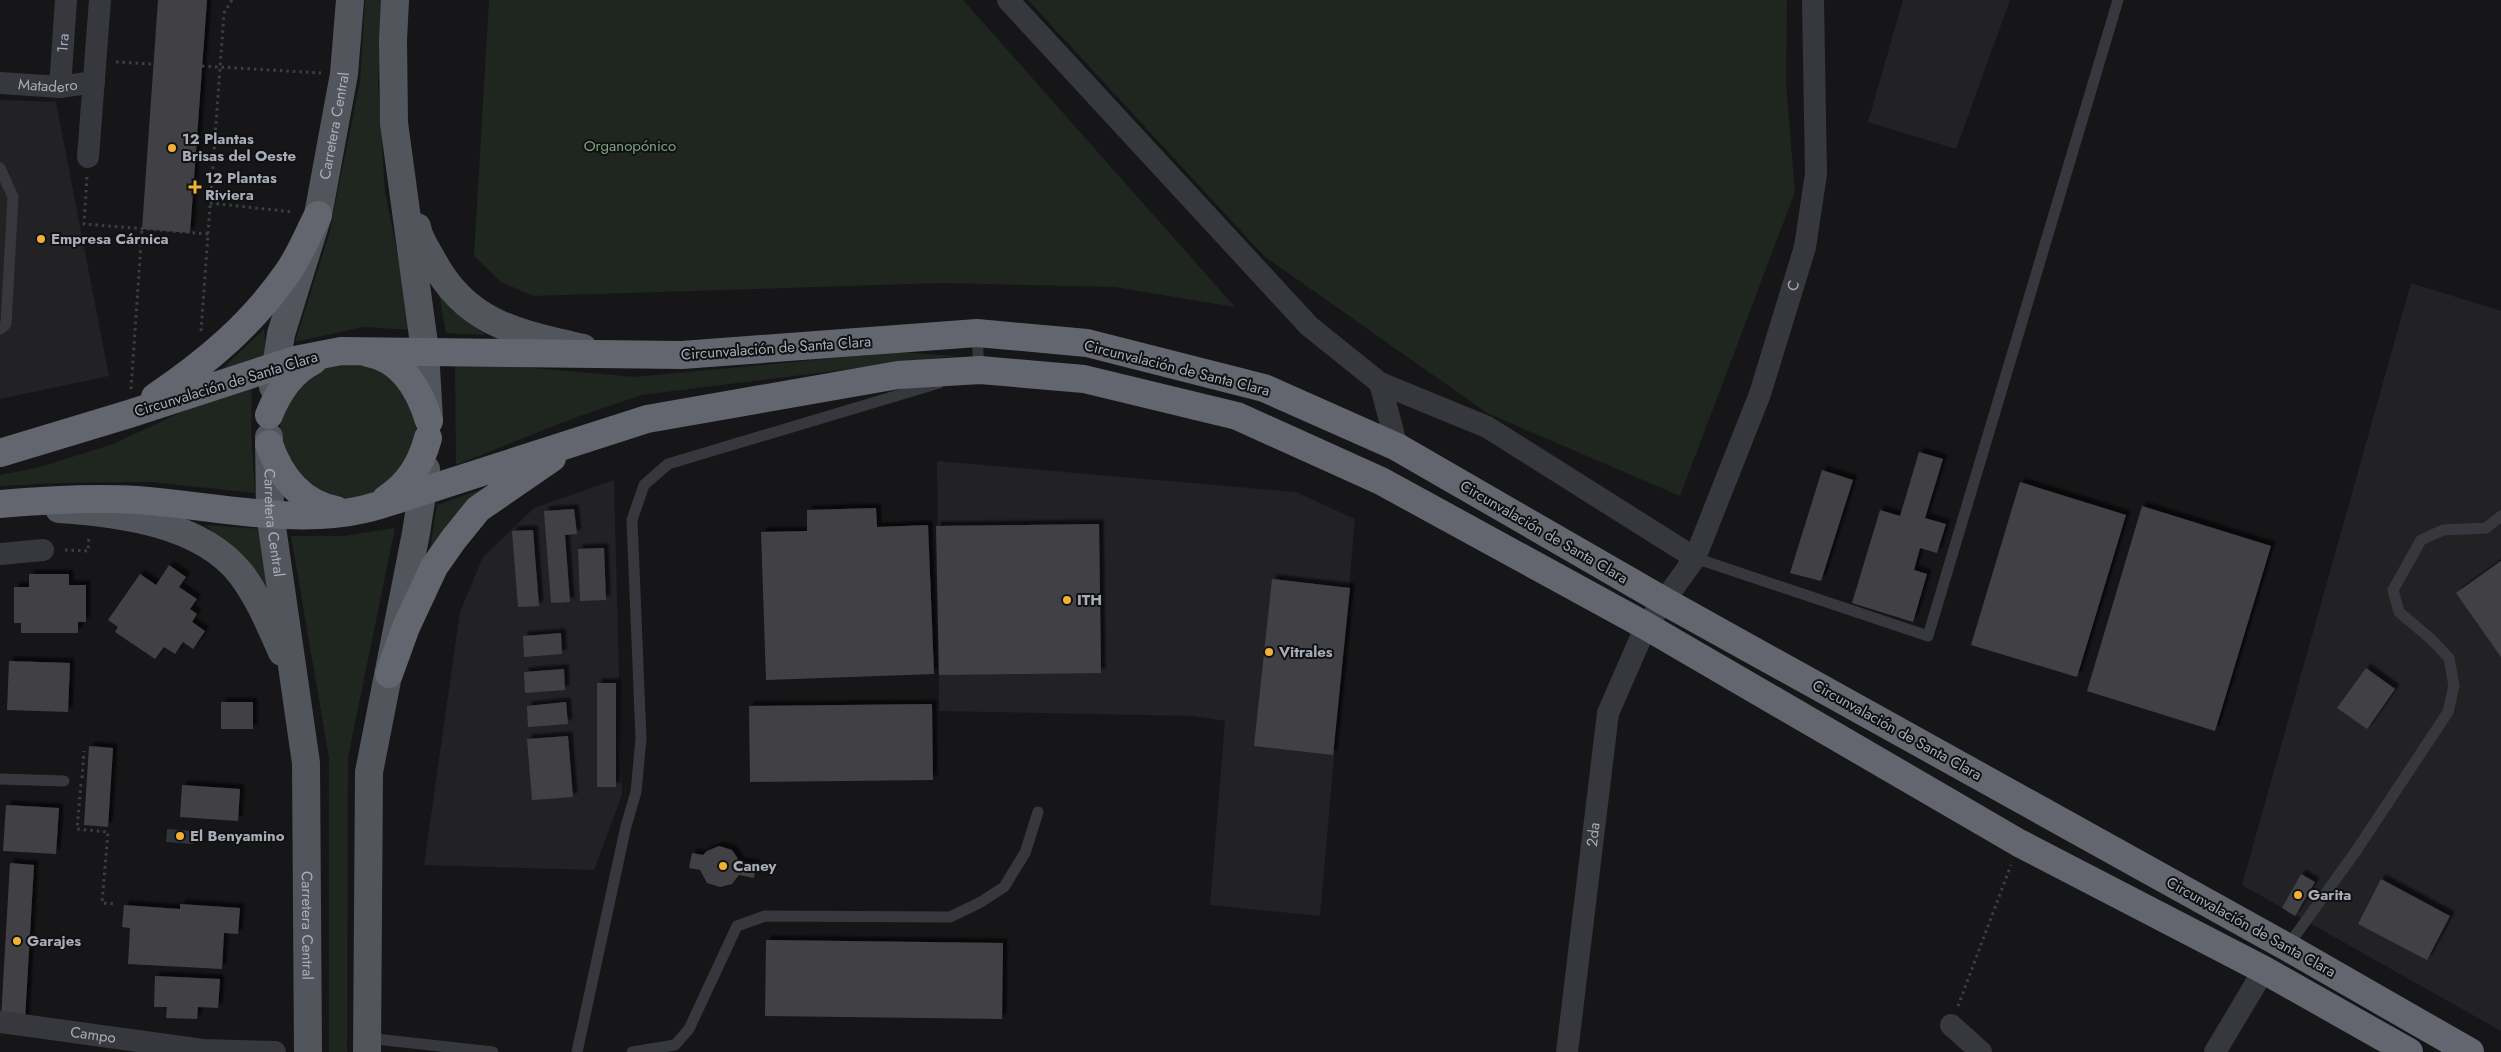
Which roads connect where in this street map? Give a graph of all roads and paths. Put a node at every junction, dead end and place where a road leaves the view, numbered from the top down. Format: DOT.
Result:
graph roads {
  1 [pos="66,0"];
  2 [pos="100,0"];
  3 [pos="232,0"];
  4 [pos="350,0"];
  5 [pos="395,0"];
  6 [pos="1008,0"];
  7 [pos="1813,0"];
  8 [pos="2118,0"];
  9 [pos="153,64"];
  10 [pos="202,66"];
  11 [pos="220,68"];
  12 [pos="95,72"];
  13 [pos="344,74"];
  14 [pos="0,83"];
  15 [pos="60,87"];
  16 [pos="394,122"];
  17 [pos="88,157"];
  18 [pos="0,168"];
  19 [pos="210,202"];
  20 [pos="318,215"];
  21 [pos="142,229"];
  22 [pos="208,234"];
  23 [pos="0,329"];
  24 [pos="977,333"];
  25 [pos="347,351"];
  26 [pos="425,351"];
  27 [pos="606,353"];
  28 [pos="276,366"];
  29 [pos="198,367"];
  30 [pos="980,370"];
  31 [pos="1380,383"];
  32 [pos="129,414"];
  33 [pos="269,415"];
  34 [pos="429,429"];
  35 [pos="580,440"];
  36 [pos="269,444"];
  37 [pos="1397,447"];
  38 [pos="0,452"];
  39 [pos="423,491"];
  40 [pos="4,503"];
  41 [pos="90,511"];
  42 [pos="356,511"];
  43 [pos="270,513"];
  44 [pos="2501,516"];
  45 [pos="43,550"];
  46 [pos="0,554"];
  47 [pos="1695,558"];
  48 [pos="1664,601"];
  49 [pos="1646,626"];
  50 [pos="389,674"];
  51 [pos="296,682"];
  52 [pos="84,751"];
  53 [pos="0,779"];
  54 [pos="64,781"];
  55 [pos="1038,812"];
  56 [pos="2019,843"];
  57 [pos="116,904"];
  58 [pos="2287,946"];
  59 [pos="2264,970"];
  60 [pos="0,1022"];
  61 [pos="1951,1026"];
  62 [pos="367,1045"];
  63 [pos="275,1052"];
  64 [pos="308,1052"];
  65 [pos="493,1052"];
  66 [pos="577,1052"];
  67 [pos="632,1052"];
  68 [pos="1567,1052"];
  69 [pos="1981,1052"];
  70 [pos="2214,1052"];
  71 [pos="2409,1052"];
  72 [pos="2470,1052"];
  1 -- 15 [label="street, 1ra"];
  2 -- 12 [label="street"];
  3 -- 11 [label="path"];
  4 -- 13 [label="main road, Carretera Central"];
  5 -- 16 [label="main road"];
  6 -- 31 [label="street"];
  7 -- 47 [label="street, C"];
  8 -- 47 [label="lane"];
  9 -- 12 [label="path"];
  10 -- 11 [label="path"];
  11 -- 13 [label="path"];
  11 -- 19 [label="path"];
  12 -- 15 [label="street, Matadero"];
  12 -- 17 [label="street"];
  13 -- 20 [label="main road, Carretera Central"];
  14 -- 15 [label="street, Matadero"];
  16 -- 26 [label="main road"];
  16 -- 27 [label="main road"];
  17 -- 21 [label="path"];
  18 -- 23 [label="lane"];
  19 -- 20 [label="path"];
  19 -- 22 [label="path"];
  20 -- 28 [label="main road, Carretera Central"];
  20 -- 29 [label="highway"];
  21 -- 22 [label="path"];
  21 -- 32 [label="path"];
  22 -- 29 [label="path"];
  24 -- 27 [label="highway, Circunvalación de Santa Clara"];
  24 -- 30 [label="lane"];
  24 -- 37 [label="highway, Circunvalación de Santa Clara"];
  25 -- 26 [label="highway, Circunvalación de Santa Clara"];
  25 -- 28 [label="highway, Circunvalación de Santa Clara"];
  25 -- 33 [label="highway"];
  25 -- 34 [label="highway"];
  26 -- 27 [label="highway, Circunvalación de Santa Clara"];
  26 -- 34 [label="main road"];
  28 -- 32 [label="highway, Circunvalación de Santa Clara"];
  28 -- 33 [label="main road, Carretera Central"];
  29 -- 32 [label="highway"];
  30 -- 35 [label="highway, Circunvalación de Santa Clara"];
  30 -- 49 [label="highway, Circunvalación de Santa Clara"];
  30 -- 66 [label="lane"];
  31 -- 37 [label="street"];
  31 -- 47 [label="street"];
  32 -- 38 [label="highway, Circunvalación de Santa Clara"];
  33 -- 36 [label="main road, Carretera Central"];
  34 -- 39 [label="main road"];
  34 -- 42 [label="highway"];
  35 -- 39 [label="highway, Circunvalación de Santa Clara"];
  35 -- 50 [label="highway"];
  36 -- 42 [label="highway"];
  36 -- 43 [label="main road, Carretera Central"];
  37 -- 48 [label="highway, Circunvalación de Santa Clara"];
  39 -- 42 [label="highway, Circunvalación de Santa Clara"];
  39 -- 50 [label="main road"];
  40 -- 41 [label="main road"];
  40 -- 43 [label="highway, Circunvalación de Santa Clara"];
  41 -- 45 [label="path"];
  41 -- 51 [label="main road"];
  42 -- 43 [label="highway, Circunvalación de Santa Clara"];
  43 -- 51 [label="main road, Carretera Central"];
  44 -- 58 [label="lane"];
  45 -- 46 [label="street"];
  47 -- 48 [label="street, C"];
  48 -- 49 [label="street, 2da"];
  48 -- 58 [label="highway, Circunvalación de Santa Clara"];
  49 -- 56 [label="highway, Circunvalación de Santa Clara"];
  49 -- 68 [label="street, 2da"];
  50 -- 62 [label="main road"];
  51 -- 64 [label="main road, Carretera Central"];
  52 -- 57 [label="path"];
  53 -- 54 [label="lane"];
  55 -- 67 [label="lane"];
  56 -- 59 [label="highway, Circunvalación de Santa Clara"];
  56 -- 61 [label="path"];
  58 -- 72 [label="highway, Circunvalación de Santa Clara"];
  59 -- 70 [label="street"];
  59 -- 71 [label="highway, Circunvalación de Santa Clara"];
  60 -- 63 [label="street, Campo"];
  61 -- 69 [label="street"];
  62 -- 65 [label="lane"];
}
